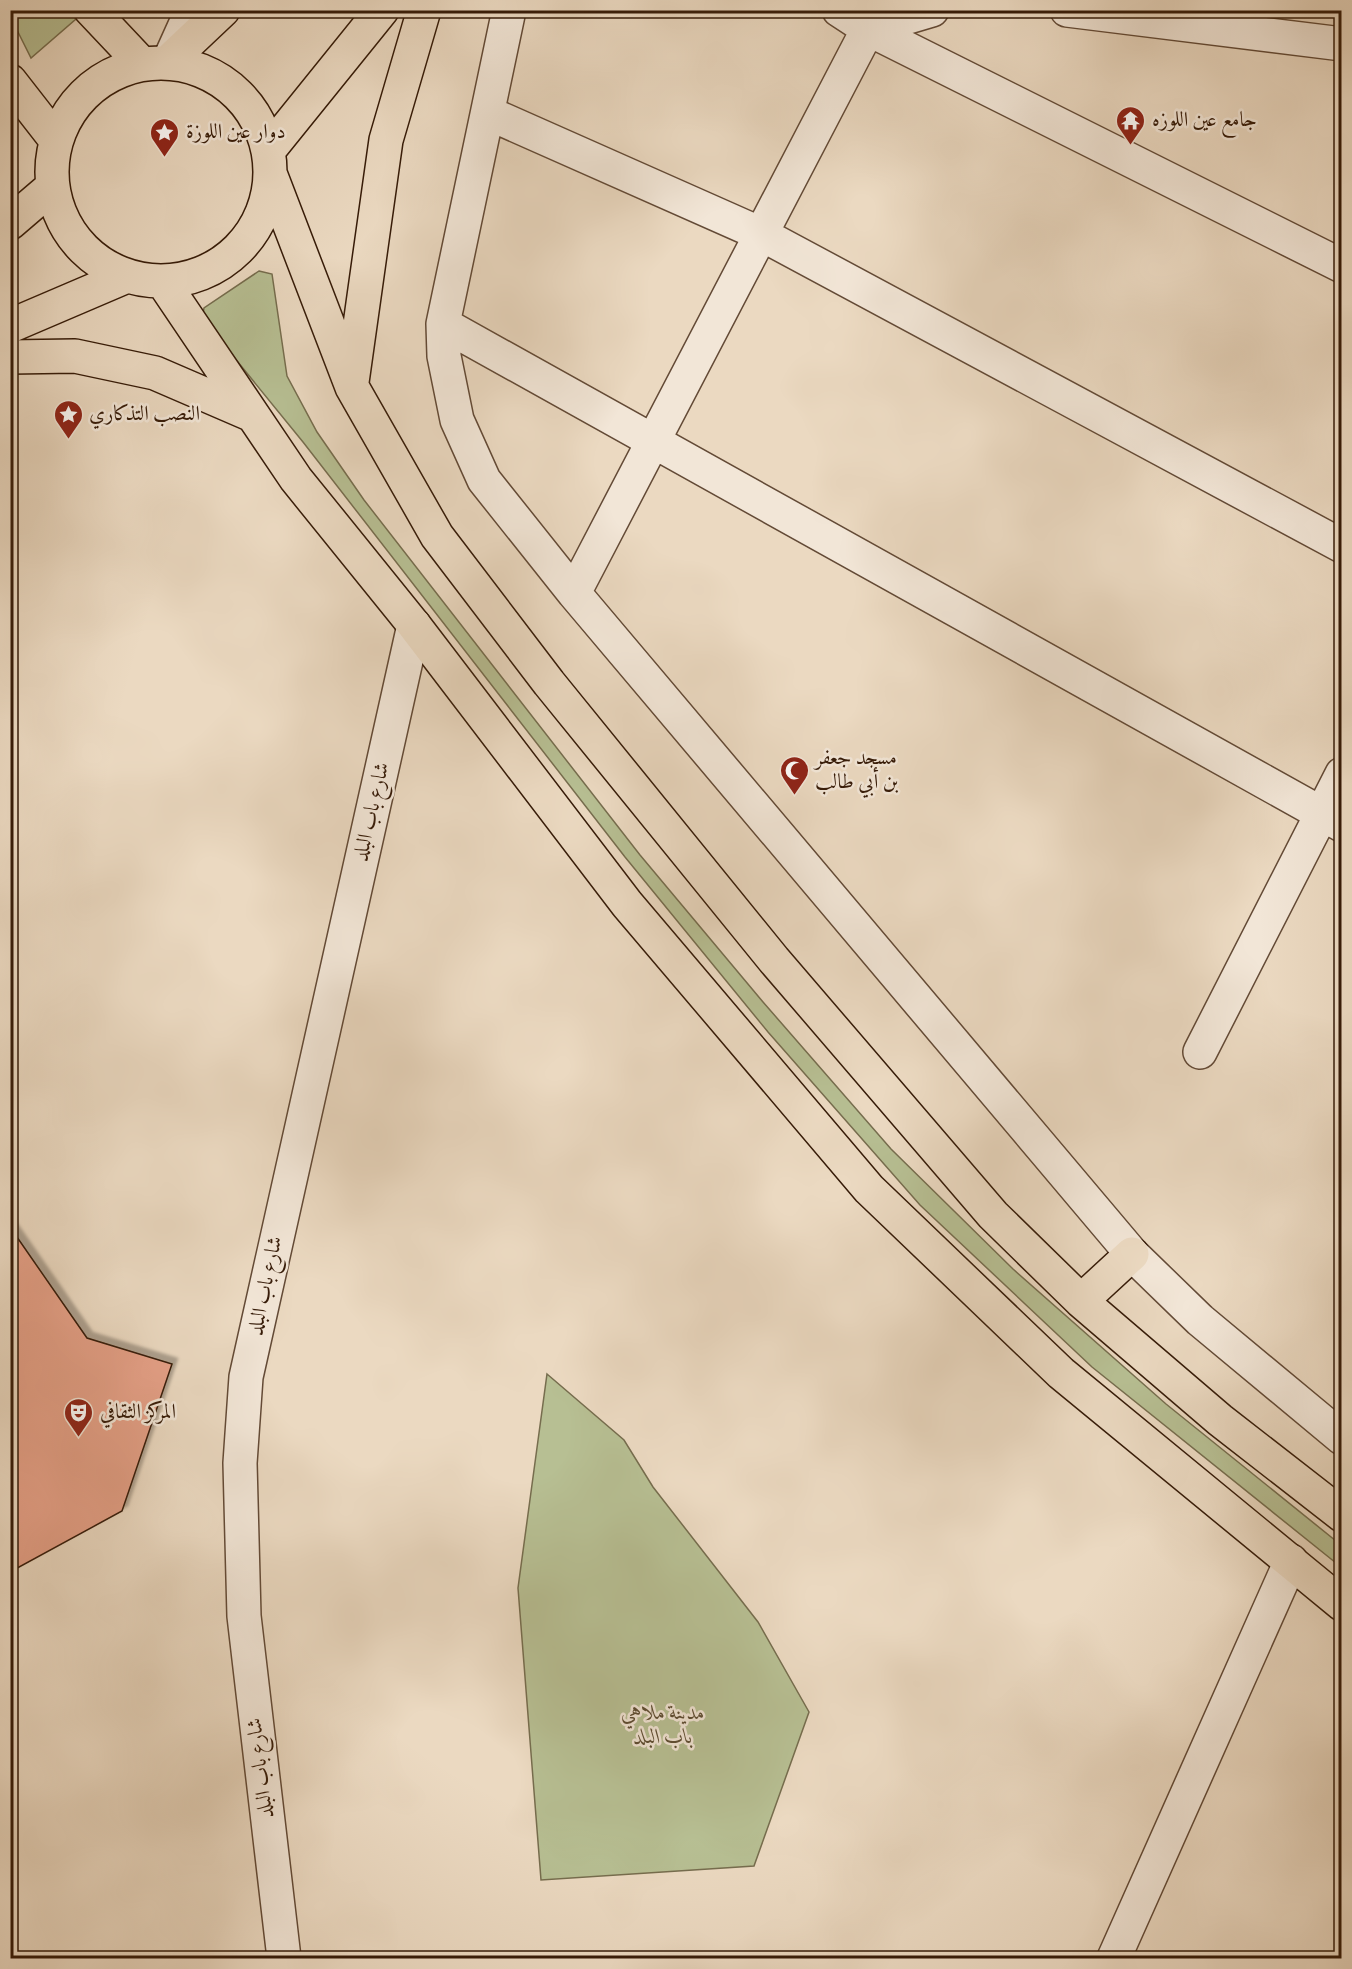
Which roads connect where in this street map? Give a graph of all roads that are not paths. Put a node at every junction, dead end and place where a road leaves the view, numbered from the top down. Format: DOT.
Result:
graph roads {
  1 [pos="91,10"];
  2 [pos="192,10"];
  3 [pos="223,10"];
  4 [pos="382,10"];
  5 [pos="424,10"];
  6 [pos="509,10"];
  7 [pos="839,10"];
  8 [pos="932,10"];
  9 [pos="1067,10"];
  10 [pos="868,28"];
  11 [pos="1341,45"];
  12 [pos="155,63"];
  13 [pos="10,81"];
  14 [pos="488,113"];
  15 [pos="56,140"];
  16 [pos="270,163"];
  17 [pos="52,187"];
  18 [pos="10,223"];
  19 [pos="761,234"];
  20 [pos="1341,266"];
  21 [pos="127,276"];
  22 [pos="163,282"];
  23 [pos="443,324"];
  24 [pos="10,326"];
  25 [pos="10,357"];
  26 [pos="352,387"];
  27 [pos="250,414"];
  28 [pos="652,440"];
  29 [pos="1341,546"];
  30 [pos="574,593"];
  31 [pos="414,625"];
  32 [pos="1341,774"];
  33 [pos="1331,819"];
  34 [pos="1200,1052"];
  35 [pos="1132,1254"];
  36 [pos="1081,1301"];
  37 [pos="1341,1438"];
  38 [pos="1341,1515"];
  39 [pos="1291,1561"];
  40 [pos="1341,1604"];
  41 [pos="284,1959"];
  42 [pos="1114,1959"];
  1 -- 12 [label="main road"];
  2 -- 12 [label="street"];
  3 -- 12 [label="main road"];
  4 -- 16 [label="main road"];
  5 -- 26 [label="main road"];
  6 -- 14 [label="street"];
  7 -- 10 [label="street"];
  8 -- 10 [label="street"];
  9 -- 11 [label="street"];
  10 -- 19 [label="street"];
  10 -- 20 [label="street"];
  12 -- 15 [label="main road"];
  12 -- 16 [label="main road"];
  13 -- 15 [label="main road"];
  14 -- 19 [label="street"];
  14 -- 23 [label="street"];
  15 -- 17 [label="main road"];
  16 -- 22 [label="main road"];
  16 -- 26 [label="main road"];
  17 -- 18 [label="main road"];
  17 -- 21 [label="main road"];
  19 -- 28 [label="street"];
  19 -- 29 [label="street"];
  21 -- 22 [label="main road"];
  21 -- 24 [label="main road"];
  22 -- 27 [label="main road"];
  23 -- 28 [label="street"];
  23 -- 30 [label="street"];
  25 -- 27 [label="main road"];
  26 -- 36 [label="main road"];
  27 -- 31 [label="main road"];
  28 -- 30 [label="street"];
  28 -- 33 [label="street"];
  30 -- 35 [label="street"];
  31 -- 39 [label="main road"];
  31 -- 41 [label="street, شارع باب البلد"];
  32 -- 33 [label="street"];
  33 -- 34 [label="street"];
  35 -- 36 [label="main road"];
  35 -- 37 [label="street"];
  36 -- 38 [label="main road"];
  39 -- 40 [label="main road"];
  39 -- 42 [label="street"];
}
